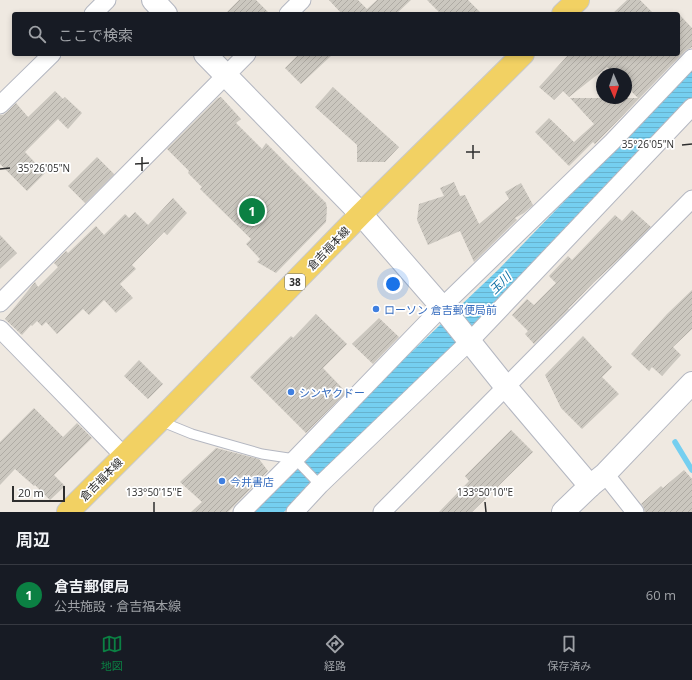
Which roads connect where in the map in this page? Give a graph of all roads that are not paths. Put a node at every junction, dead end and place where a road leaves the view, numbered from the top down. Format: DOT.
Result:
graph roads {
  1 [pos="107,0"];
  2 [pos="153,0"];
  3 [pos="302,0"];
  4 [pos="578,0"];
  5 [pos="95,12"];
  6 [pos="164,12"];
  7 [pos="290,12"];
  8 [pos="566,12"];
  9 [pos="50,56"];
  10 [pos="208,56"];
  11 [pos="245,56"];
  12 [pos="521,56"];
  13 [pos="692,58"];
  14 [pos="226,75"];
  15 [pos="0,105"];
  16 [pos="692,107"];
  17 [pos="692,199"];
  18 [pos="361,214"];
  19 [pos="0,303"];
  20 [pos="442,307"];
  21 [pos="0,330"];
  22 [pos="470,341"];
  23 [pos="692,383"];
  24 [pos="506,387"];
  25 [pos="159,421"];
  26 [pos="124,456"];
  27 [pos="295,459"];
  28 [pos="597,480"];
  29 [pos="320,484"];
  30 [pos="68,512"];
  31 [pos="242,512"];
  32 [pos="294,512"];
  33 [pos="382,512"];
  34 [pos="563,512"];
  35 [pos="635,512"];
  1 -- 5 [label="street"];
  2 -- 6 [label="street"];
  3 -- 7 [label="street"];
  4 -- 8 [label="main road"];
  9 -- 15 [label="street"];
  10 -- 14 [label="street"];
  11 -- 14 [label="street"];
  12 -- 18 [label="main road, 倉吉福本線 / 38"];
  13 -- 20 [label="street"];
  14 -- 18 [label="street"];
  14 -- 19 [label="street"];
  16 -- 22 [label="street"];
  17 -- 24 [label="street"];
  18 -- 20 [label="street"];
  18 -- 25 [label="main road, 倉吉福本線 / 38"];
  20 -- 22 [label="street"];
  20 -- 27 [label="street"];
  21 -- 26 [label="street"];
  22 -- 24 [label="street"];
  22 -- 29 [label="street"];
  23 -- 28 [label="street"];
  24 -- 28 [label="street"];
  24 -- 33 [label="street"];
  25 -- 26 [label="main road, 倉吉福本線 / 38"];
  25 -- 27 [label="lane"];
  26 -- 30 [label="main road, 倉吉福本線 / 38"];
  27 -- 29 [label="lane"];
  27 -- 31 [label="street"];
  28 -- 34 [label="street"];
  28 -- 35 [label="street"];
  29 -- 32 [label="street"];
}
